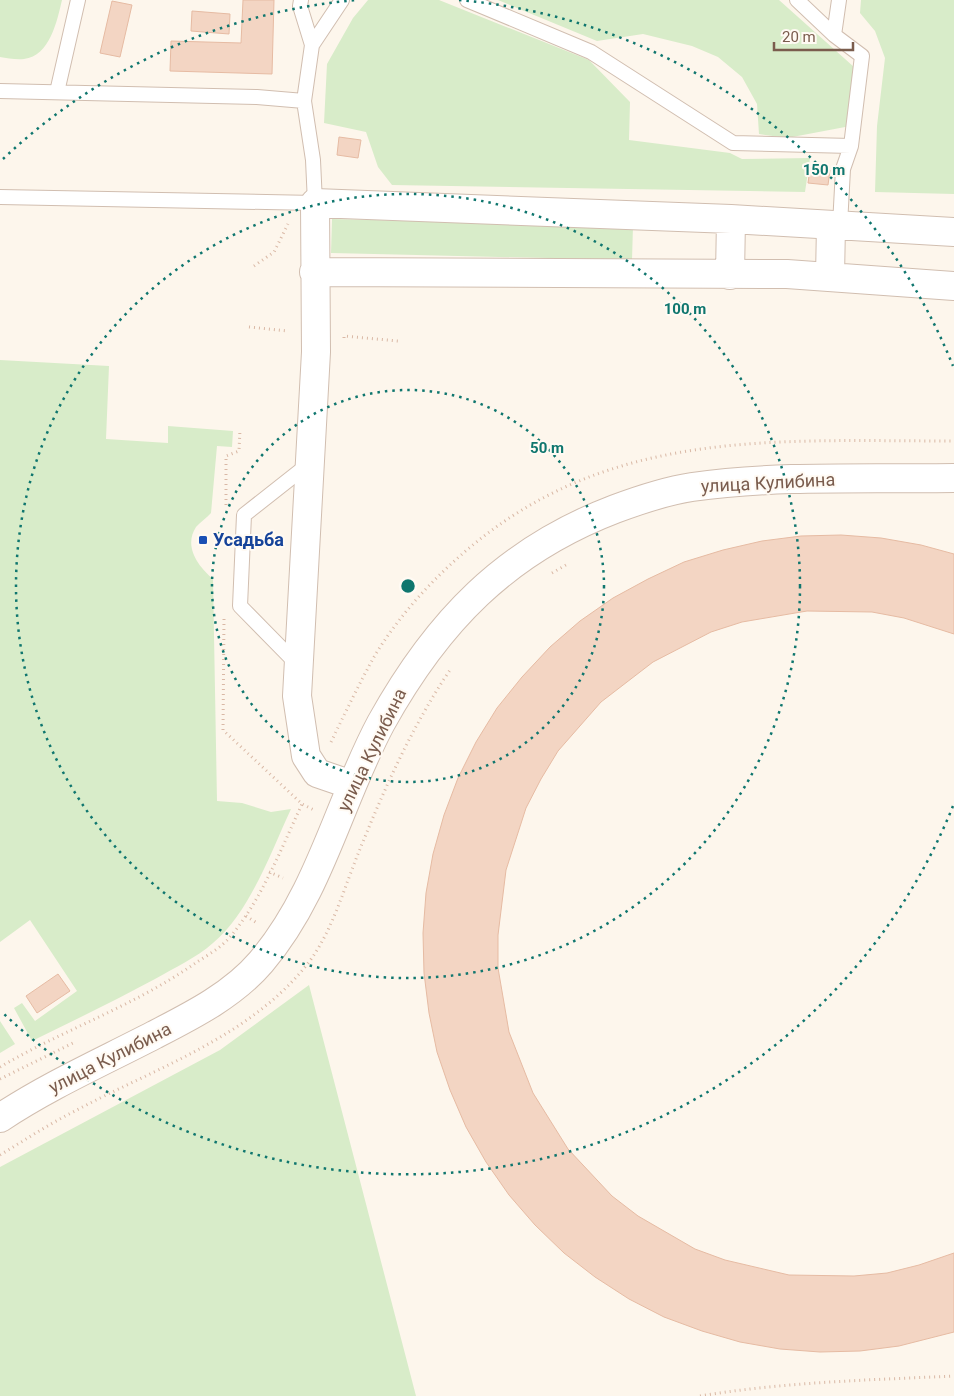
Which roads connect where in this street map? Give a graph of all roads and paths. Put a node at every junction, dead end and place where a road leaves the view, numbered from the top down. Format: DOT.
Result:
graph roads {
  1 [pos="78,0"];
  2 [pos="301,0"];
  3 [pos="342,0"];
  4 [pos="467,0"];
  5 [pos="798,0"];
  6 [pos="839,0"];
  7 [pos="834,35"];
  8 [pos="312,45"];
  9 [pos="0,91"];
  10 [pos="57,92"];
  11 [pos="304,101"];
  12 [pos="852,146"];
  13 [pos="0,197"];
  14 [pos="315,204"];
  15 [pos="291,217"];
  16 [pos="731,219"];
  17 [pos="835,225"];
  18 [pos="954,232"];
  19 [pos="254,266"];
  20 [pos="314,272"];
  21 [pos="730,275"];
  22 [pos="830,277"];
  23 [pos="954,286"];
  24 [pos="249,327"];
  25 [pos="288,331"];
  26 [pos="344,336"];
  27 [pos="398,341"];
  28 [pos="311,462"];
  29 [pos="954,478"];
  30 [pos="573,561"];
  31 [pos="551,574"];
  32 [pos="453,665"];
  33 [pos="300,667"];
  34 [pos="341,782"];
  35 [pos="302,804"];
  36 [pos="310,819"];
  37 [pos="287,870"];
  38 [pos="269,872"];
  39 [pos="284,878"];
  40 [pos="279,886"];
  41 [pos="246,916"];
  42 [pos="261,917"];
  43 [pos="257,924"];
  44 [pos="252,930"];
  45 [pos="81,1039"];
  46 [pos="0,1067"];
  47 [pos="0,1079"];
  48 [pos="0,1118"];
  49 [pos="0,1155"];
  50 [pos="954,1376"];
  51 [pos="700,1396"];
  1 -- 10 [label="lane"];
  2 -- 8 [label="lane"];
  3 -- 8 [label="lane"];
  4 -- 12 [label="lane"];
  5 -- 7 [label="lane"];
  6 -- 7 [label="lane"];
  7 -- 12 [label="lane"];
  8 -- 11 [label="lane"];
  9 -- 10 [label="lane"];
  10 -- 11 [label="lane"];
  11 -- 14 [label="lane"];
  12 -- 17 [label="lane"];
  13 -- 14 [label="lane"];
  14 -- 16 [label="street"];
  14 -- 20 [label="street"];
  15 -- 19 [label="path"];
  16 -- 17 [label="street"];
  16 -- 21 [label="street"];
  17 -- 18 [label="street"];
  17 -- 22 [label="street"];
  20 -- 21 [label="street"];
  20 -- 28 [label="street"];
  21 -- 22 [label="street"];
  22 -- 23 [label="street"];
  24 -- 25 [label="path"];
  26 -- 27 [label="path"];
  28 -- 33 [label="street"];
  28 -- 33 [label="lane"];
  29 -- 34 [label="street, улица Кулибина"];
  30 -- 31 [label="path"];
  32 -- 49 [label="path"];
  33 -- 34 [label="street"];
  34 -- 36 [label="path"];
  34 -- 48 [label="street, улица Кулибина"];
  35 -- 38 [label="path"];
  37 -- 39 [label="path"];
  38 -- 39 [label="path"];
  38 -- 41 [label="path"];
  39 -- 40 [label="path"];
  41 -- 43 [label="path"];
  41 -- 46 [label="path"];
  42 -- 43 [label="path"];
  43 -- 44 [label="path"];
  45 -- 47 [label="path"];
  50 -- 51 [label="path"];
}
